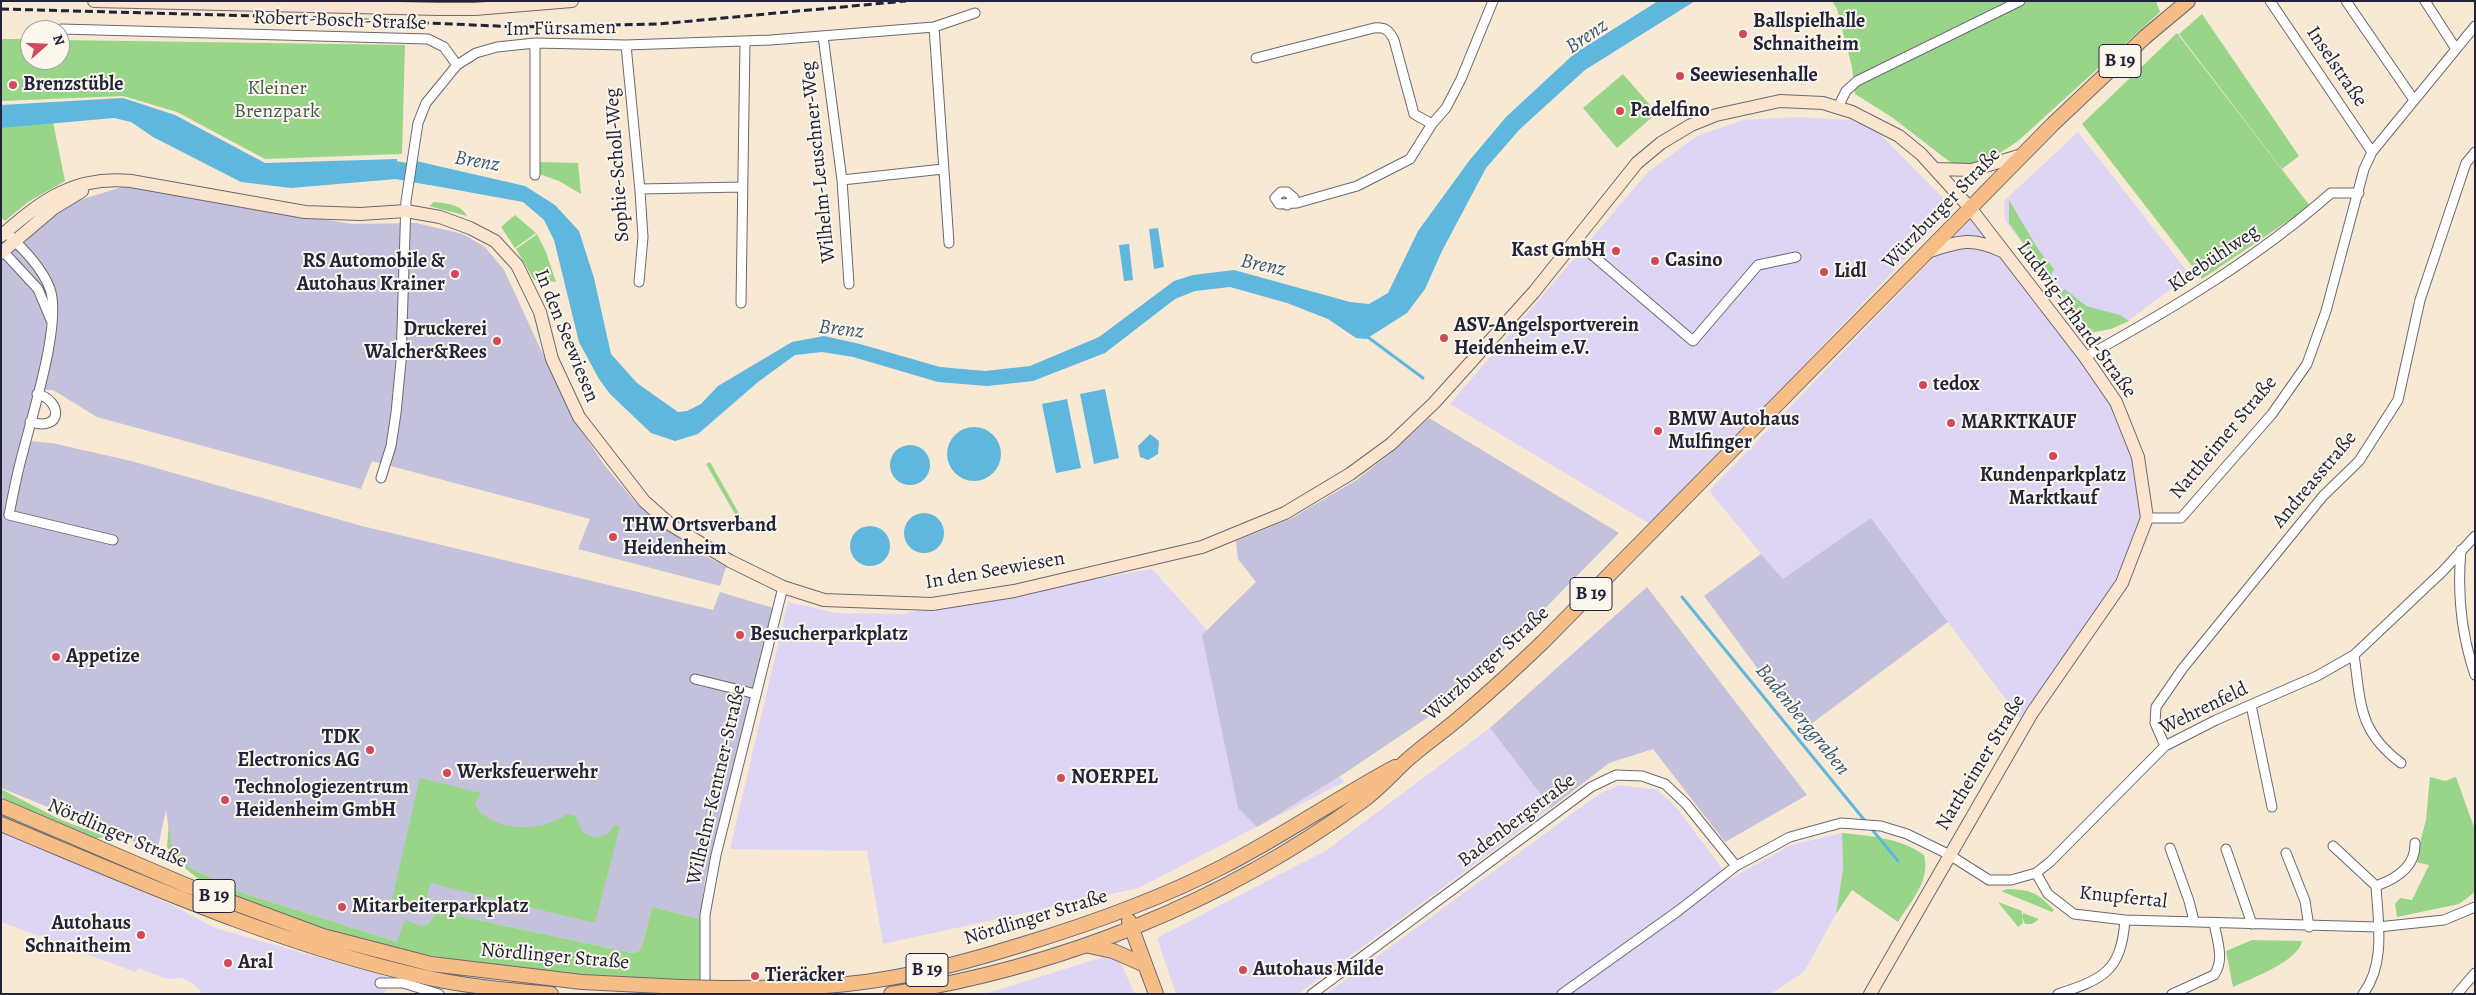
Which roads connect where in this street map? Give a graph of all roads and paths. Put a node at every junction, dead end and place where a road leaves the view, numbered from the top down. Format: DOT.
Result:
graph roads {
  1 [pos="94,1"];
  2 [pos="572,1"];
  3 [pos="1493,1"];
  4 [pos="2020,1"];
  5 [pos="2188,1"];
  6 [pos="2270,1"];
  7 [pos="2346,1"];
  8 [pos="2425,1"];
  9 [pos="975,13"];
  10 [pos="2475,26"];
  11 [pos="934,27"];
  12 [pos="70,29"];
  13 [pos="823,36"];
  14 [pos="744,42"];
  15 [pos="535,44"];
  16 [pos="626,45"];
  17 [pos="2456,49"];
  18 [pos="1256,58"];
  19 [pos="457,65"];
  20 [pos="2414,100"];
  21 [pos="1838,107"];
  22 [pos="1432,124"];
  23 [pos="2372,152"];
  24 [pos="2475,152"];
  25 [pos="2022,155"];
  26 [pos="943,168"];
  27 [pos="1935,170"];
  28 [pos="535,175"];
  29 [pos="842,180"];
  30 [pos="742,187"];
  31 [pos="640,188"];
  32 [pos="2359,193"];
  33 [pos="1287,204"];
  34 [pos="1971,209"];
  35 [pos="406,211"];
  36 [pos="7,236"];
  37 [pos="1576,241"];
  38 [pos="949,243"];
  39 [pos="2,251"];
  40 [pos="1930,251"];
  41 [pos="2004,252"];
  42 [pos="1796,257"];
  43 [pos="639,282"];
  44 [pos="848,284"];
  45 [pos="741,303"];
  46 [pos="52,324"];
  47 [pos="2085,357"];
  48 [pos="37,394"];
  49 [pos="30,422"];
  50 [pos="381,478"];
  51 [pos="2148,518"];
  52 [pos="2475,536"];
  53 [pos="113,540"];
  54 [pos="2461,550"];
  55 [pos="783,587"];
  56 [pos="2354,655"];
  57 [pos="2475,675"];
  58 [pos="696,679"];
  59 [pos="756,694"];
  60 [pos="2251,705"];
  61 [pos="2164,746"];
  62 [pos="1405,762"];
  63 [pos="2401,763"];
  64 [pos="1,806"];
  65 [pos="2272,807"];
  66 [pos="1,824"];
  67 [pos="2415,843"];
  68 [pos="2334,846"];
  69 [pos="2170,848"];
  70 [pos="2226,849"];
  71 [pos="2286,853"];
  72 [pos="1948,854"];
  73 [pos="1736,866"];
  74 [pos="2036,873"];
  75 [pos="2376,886"];
  76 [pos="2475,907"];
  77 [pos="1125,911"];
  78 [pos="2125,920"];
  79 [pos="2194,921"];
  80 [pos="2214,924"];
  81 [pos="2252,924"];
  82 [pos="2309,927"];
  83 [pos="2378,927"];
  84 [pos="1132,928"];
  85 [pos="1088,946"];
  86 [pos="1146,965"];
  87 [pos="2475,974"];
  88 [pos="380,983"];
  89 [pos="537,993"];
  90 [pos="440,994"];
  91 [pos="551,994"];
  92 [pos="705,994"];
  93 [pos="891,994"];
  94 [pos="1156,994"];
  95 [pos="1312,994"];
  96 [pos="1562,994"];
  97 [pos="1870,994"];
  98 [pos="2058,994"];
  99 [pos="2172,994"];
  100 [pos="2363,994"];
  101 [pos="2457,994"];
  1 -- 2 [label="street"];
  3 -- 22 [label="street"];
  4 -- 21 [label="street"];
  5 -- 25 [label="main road, Würzburger Straße / B 19"];
  6 -- 23 [label="street, Inselstraße"];
  7 -- 20 [label="street"];
  8 -- 17 [label="street"];
  9 -- 11 [label="street, Im Fürsamen"];
  10 -- 17 [label="street, Nattheimer Straße"];
  11 -- 13 [label="street, Im Fürsamen"];
  11 -- 26 [label="street"];
  12 -- 19 [label="street, Robert-Bosch-Straße"];
  13 -- 14 [label="street, Im Fürsamen"];
  13 -- 29 [label="street, Wilhelm-Leuschner-Weg"];
  14 -- 16 [label="street, Im Fürsamen"];
  14 -- 30 [label="street"];
  15 -- 16 [label="street, Im Fürsamen"];
  15 -- 19 [label="street, Im Fürsamen"];
  15 -- 28 [label="street"];
  16 -- 31 [label="street, Sophie-Scholl-Weg"];
  17 -- 20 [label="street, Nattheimer Straße"];
  18 -- 22 [label="street"];
  19 -- 35 [label="street, Im Fürsamen"];
  20 -- 23 [label="street, Nattheimer Straße"];
  21 -- 27 [label="street, In den Seewiesen"];
  21 -- 37 [label="street, In den Seewiesen"];
  22 -- 33 [label="street"];
  23 -- 32 [label="street, Nattheimer Straße"];
  24 -- 61 [label="street, Andreasstraße"];
  25 -- 27 [label="street"];
  25 -- 34 [label="main road, Würzburger Straße / B 19"];
  26 -- 29 [label="street"];
  26 -- 38 [label="street"];
  27 -- 34 [label="street, In den Seewiesen"];
  29 -- 44 [label="street, Wilhelm-Leuschner-Weg"];
  30 -- 31 [label="street"];
  30 -- 45 [label="street"];
  31 -- 43 [label="street, Sophie-Scholl-Weg"];
  32 -- 47 [label="street, Kleebühlweg"];
  32 -- 51 [label="street, Nattheimer Straße"];
  34 -- 40 [label="main road, Würzburger Straße / B 19"];
  34 -- 41 [label="street, Ludwig-Erhard-Straße"];
  35 -- 36 [label="street, In den Seewiesen"];
  35 -- 50 [label="street, Im Fürsamen"];
  35 -- 55 [label="street, In den Seewiesen"];
  36 -- 39 [label="street, In den Seewiesen"];
  36 -- 46 [label="street"];
  37 -- 42 [label="street"];
  37 -- 55 [label="street, In den Seewiesen"];
  39 -- 46 [label="street"];
  40 -- 41 [label="street"];
  40 -- 62 [label="main road, Würzburger Straße / B 19"];
  41 -- 47 [label="street, Ludwig-Erhard-Straße"];
  46 -- 48 [label="street"];
  47 -- 51 [label="street, Ludwig-Erhard-Straße"];
  48 -- 49 [label="street"];
  48 -- 49 [label="street"];
  49 -- 53 [label="street"];
  51 -- 72 [label="street, Nattheimer Straße"];
  52 -- 54 [label="street, Wehrenfeld"];
  54 -- 56 [label="street, Wehrenfeld"];
  54 -- 57 [label="street"];
  55 -- 59 [label="street, Wilhelm-Kentner-Straße"];
  56 -- 60 [label="street, Wehrenfeld"];
  56 -- 63 [label="street"];
  58 -- 59 [label="street"];
  59 -- 92 [label="street, Wilhelm-Kentner-Straße"];
  60 -- 61 [label="street, Wehrenfeld"];
  60 -- 65 [label="street"];
  61 -- 74 [label="street, Wehrenfeld"];
  62 -- 77 [label="main road, Würzburger Straße / B 19"];
  62 -- 84 [label="main road, Würzburger Straße / B 19"];
  64 -- 77 [label="main road, Nördlinger Straße / B 19, bridge"];
  66 -- 89 [label="main road, Nördlinger Straße / B 19"];
  67 -- 75 [label="street"];
  68 -- 75 [label="street"];
  69 -- 79 [label="street, Knupfertal"];
  70 -- 81 [label="street"];
  71 -- 82 [label="street"];
  72 -- 73 [label="street"];
  72 -- 74 [label="street, Wehrenfeld"];
  72 -- 97 [label="street, Nattheimer Straße"];
  73 -- 95 [label="street, Badenbergstraße"];
  73 -- 96 [label="street"];
  74 -- 78 [label="street, Knupfertal"];
  75 -- 83 [label="street"];
  76 -- 83 [label="street, Knupfertal"];
  77 -- 84 [label="main road"];
  78 -- 79 [label="street, Knupfertal"];
  78 -- 98 [label="street"];
  79 -- 80 [label="street, Knupfertal"];
  80 -- 81 [label="street, Knupfertal"];
  80 -- 99 [label="street"];
  81 -- 82 [label="street, Knupfertal"];
  82 -- 83 [label="street, Knupfertal"];
  83 -- 100 [label="street"];
  84 -- 85 [label="main road, Nördlinger Straße / B 19"];
  84 -- 86 [label="main road"];
  85 -- 86 [label="main road, B 19"];
  85 -- 93 [label="main road, Nördlinger Straße / B 19"];
  86 -- 94 [label="main road"];
  87 -- 101 [label="street"];
  88 -- 90 [label="street"];
  89 -- 91 [label="main road, Nördlinger Straße / B 19"];
}
